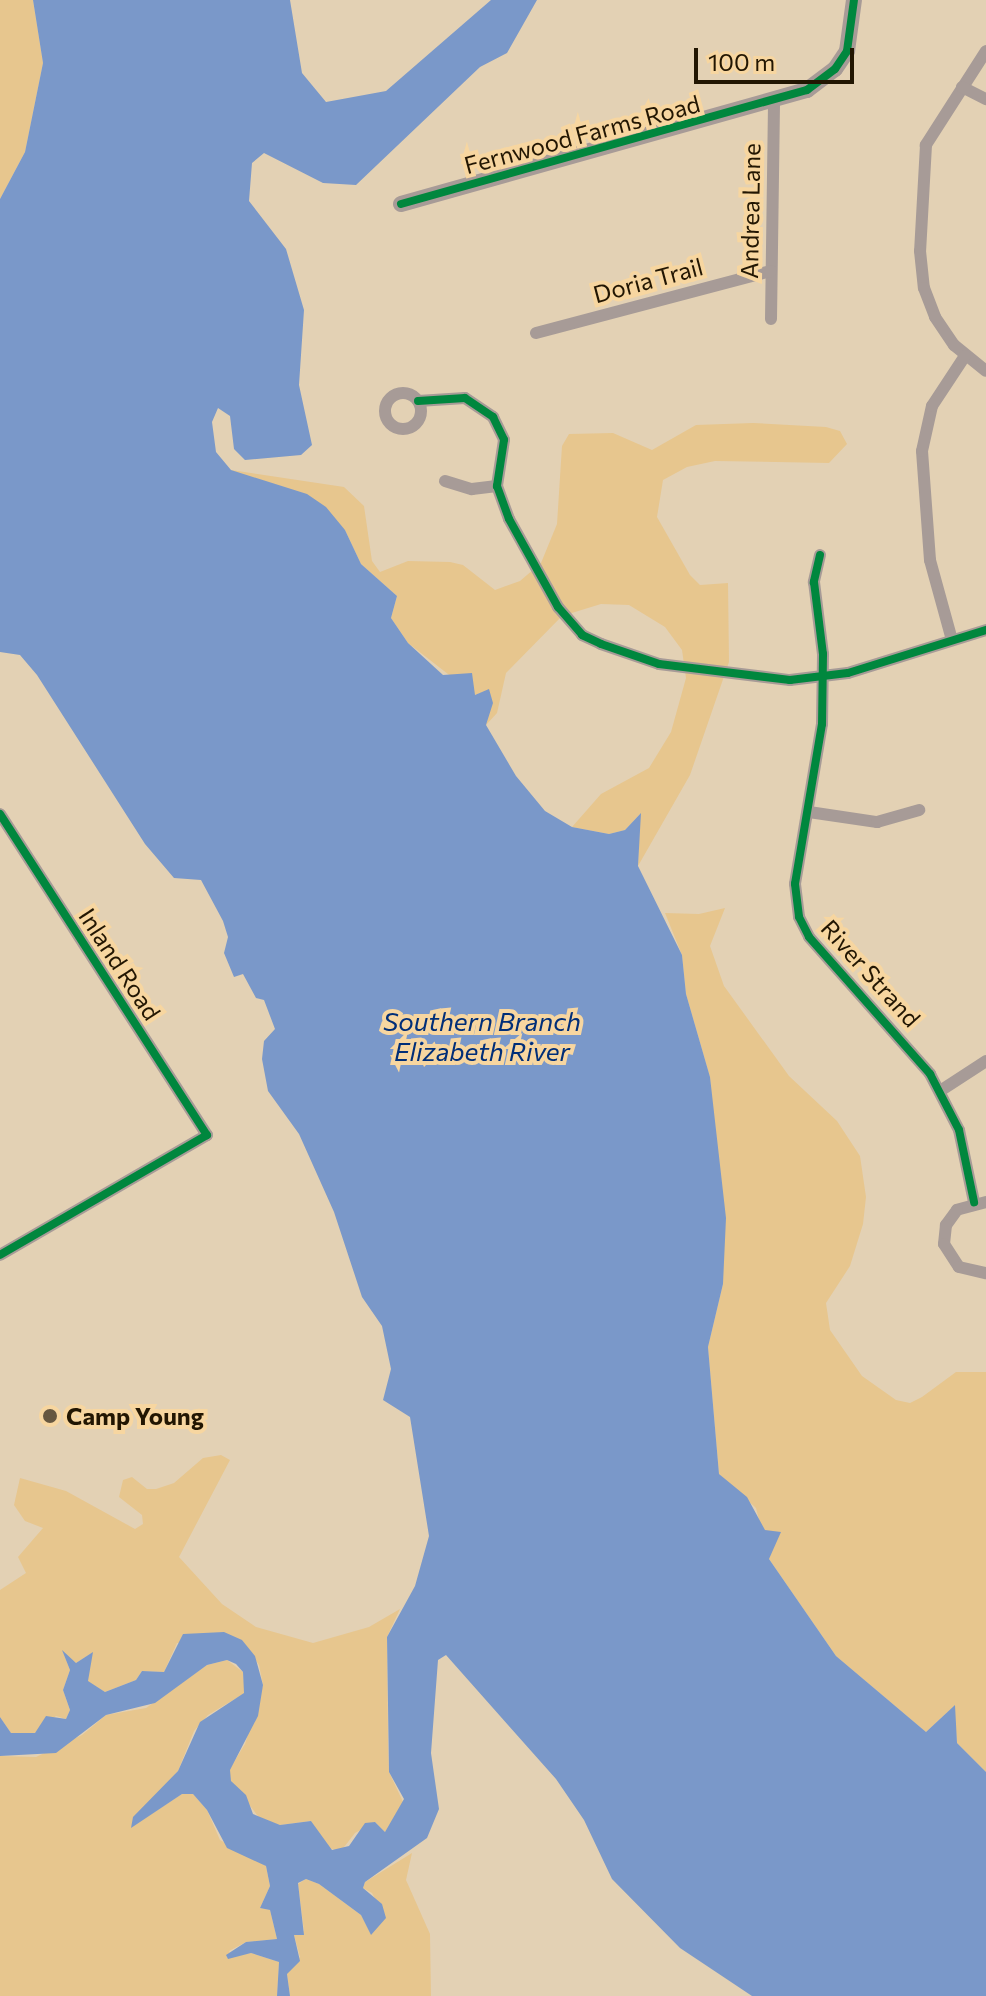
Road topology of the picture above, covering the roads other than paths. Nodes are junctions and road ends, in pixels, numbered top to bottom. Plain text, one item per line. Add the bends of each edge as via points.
1 (854, 0) edge
2 (986, 51) edge
3 (962, 87) junction
4 (986, 99) edge
5 (774, 103) junction
6 (401, 204) dead end
7 (771, 271) junction
8 (771, 319) dead end
9 (536, 333) dead end
10 (965, 356) junction
11 (986, 371) edge
12 (418, 401) dead end
13 (445, 481) dead end
14 (497, 486) junction
15 (820, 555) dead end
16 (986, 630) edge
17 (952, 640) junction
18 (824, 676) junction
19 (919, 810) dead end
20 (809, 812) junction
21 (0, 814) edge
22 (986, 1061) edge
23 (940, 1091) junction
24 (980, 1202) edge
25 (0, 1255) edge
26 (986, 1273) edge

1 - 5 street, Fernwood Farms Road via 851,38 835,69 807,90
2 - 3 street
3 - 4 street
3 - 10 street via 926,145 920,251 929,303
5 - 6 street, Fernwood Farms Road
5 - 7 street, Andrea Lane
7 - 8 street, Andrea Lane
7 - 9 street, Doria Trail
10 - 11 street
10 - 17 street via 935,399 922,451 928,548
12 - 14 street via 465,398 493,417 504,440
13 - 14 street via 472,489
14 - 18 street via 532,565 582,635 659,664 756,678
15 - 18 street, River Strand via 814,582
16 - 17 street
17 - 18 street
18 - 20 street, River Strand
19 - 20 street via 877,822
20 - 23 street, River Strand via 795,884 801,924 922,1061
21 - 25 street, Inland Road via 207,1135
22 - 23 street
23 - 24 street, River Strand via 959,1130
24 - 26 street, River Strand via 951,1217 944,1244 959,1267

